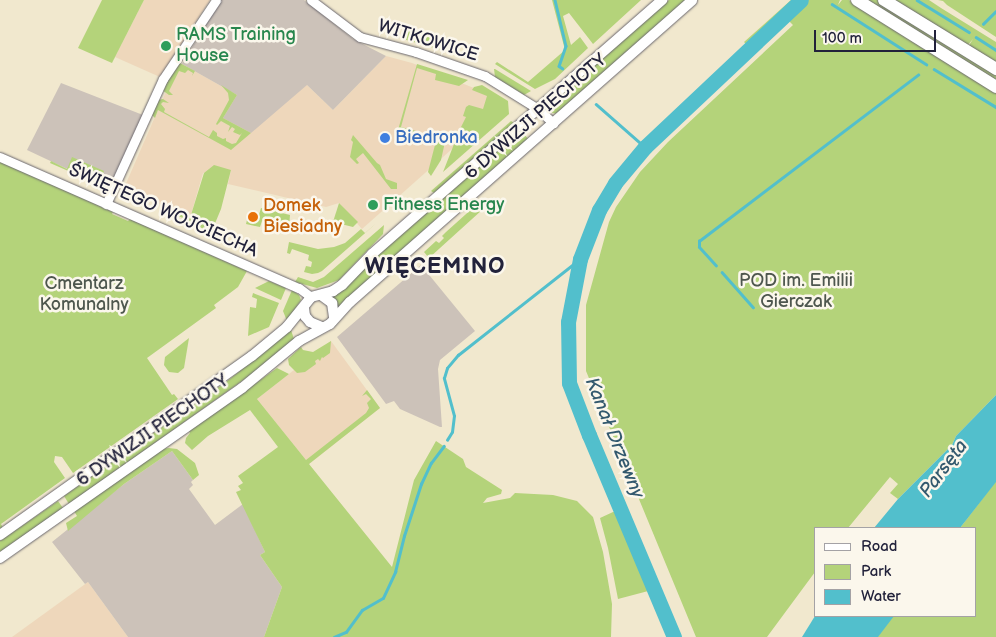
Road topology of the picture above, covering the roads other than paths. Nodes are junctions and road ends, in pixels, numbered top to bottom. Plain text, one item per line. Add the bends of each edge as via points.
1 (216, 0) edge
2 (311, 0) edge
3 (662, 0) edge
4 (692, 0) edge
5 (857, 0) edge
6 (884, 0) edge
7 (996, 69) edge
8 (996, 87) edge
9 (538, 109) junction
10 (553, 123) junction
11 (0, 157) edge
12 (106, 204) junction
13 (316, 296) junction
14 (304, 308) junction
15 (334, 318) junction
16 (322, 327) junction
17 (0, 535) edge
18 (0, 558) edge

1 - 12 street via 163,79
2 - 9 street, WITKOWICE via 360,37 478,73
3 - 9 street, 6 DYWIZJI PIECHOTY
4 - 10 street, 6 DYWIZJI PIECHOTY
5 - 8 main road
6 - 7 main road
9 - 10 street, WITKOWICE
9 - 13 street, 6 DYWIZJI PIECHOTY via 372,254 346,282 333,291
10 - 15 street, 6 DYWIZJI PIECHOTY
11 - 12 street, ŚWIĘTEGO WOJCIECHA
12 - 13 street, ŚWIĘTEGO WOJCIECHA
13 - 14 street, 6 DYWIZJI PIECHOTY
13 - 15 street via 332,303
14 - 16 street via 307,320
14 - 17 street, 6 DYWIZJI PIECHOTY via 270,342 202,394
15 - 16 street, 6 DYWIZJI PIECHOTY
16 - 18 street, 6 DYWIZJI PIECHOTY via 242,388

